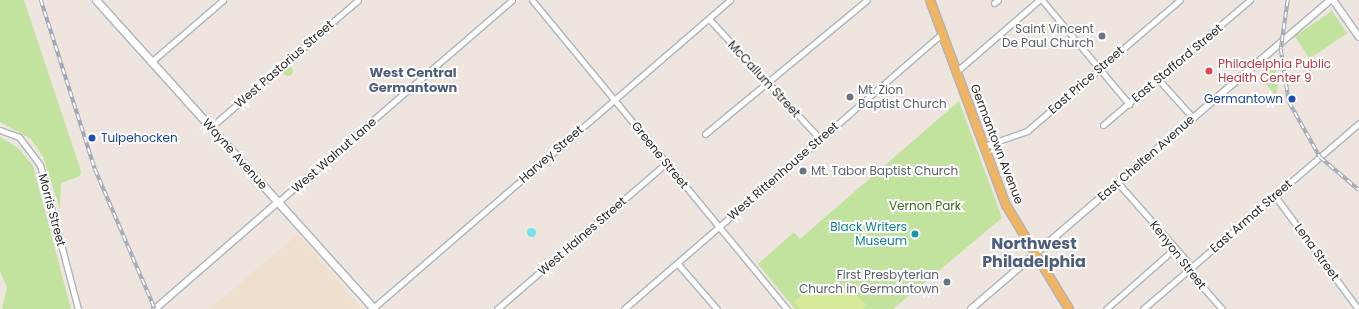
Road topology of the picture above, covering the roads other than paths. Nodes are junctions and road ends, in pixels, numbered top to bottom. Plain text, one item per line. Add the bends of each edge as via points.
1 (96, 0) edge
2 (223, 0) edge
3 (358, 0) edge
4 (512, 0) edge
5 (532, 0) edge
6 (730, 0) edge
7 (867, 0) edge
8 (930, 0) edge
9 (1041, 0) edge
10 (1180, 0) edge
11 (1250, 0) edge
12 (1332, 0) edge
13 (709, 19) junction
14 (943, 33) junction
15 (1359, 37) edge
16 (152, 62) junction
17 (1099, 69) junction
18 (957, 71) junction
19 (1158, 78) junction
20 (768, 83) junction
21 (614, 99) junction
22 (1129, 104) junction
23 (1193, 118) junction
24 (1359, 123) edge
25 (1103, 125) dead end
26 (211, 127) junction
27 (0, 130) edge
28 (705, 134) dead end
29 (820, 139) junction
30 (984, 146) junction
31 (666, 163) junction
32 (1118, 183) junction
33 (1275, 196) junction
34 (278, 202) junction
35 (719, 227) junction
36 (1175, 248) junction
37 (1035, 254) junction
38 (677, 263) junction
39 (1190, 269) junction
40 (78, 309) edge
41 (155, 309) edge
42 (373, 309) edge
43 (497, 309) edge
44 (624, 309) edge
45 (717, 309) edge
46 (787, 309) edge
47 (971, 309) edge
48 (1069, 309) edge
49 (1106, 309) edge
50 (1143, 309) edge
51 (1222, 309) edge
52 (1358, 309) edge

1 - 16 main road, Wayne Avenue
2 - 16 street
3 - 26 street, West Pastorius Street
4 - 34 street, West Walnut Lane
5 - 21 street, Greene Street
6 - 13 street, Harvey Street
7 - 20 street
8 - 14 main road, Germantown Avenue
9 - 17 street
9 - 18 street
10 - 17 street, East Price Street
11 - 19 street, East Stafford Street
12 - 15 street
12 - 23 street, East Chelten Avenue
13 - 20 street, McCallum Street
13 - 21 street, Harvey Street
14 - 18 main road, Germantown Avenue
14 - 29 street, West Rittenhouse Street
16 - 26 main road, Wayne Avenue
17 - 22 street
17 - 30 street, East Price Street via 1027,131
18 - 30 main road, Germantown Avenue
19 - 22 street, East Stafford Street
19 - 23 street
20 - 28 street
20 - 29 street, McCallum Street
21 - 31 street, Greene Street
21 - 42 street, Harvey Street
22 - 25 street, East Stafford Street
23 - 32 street, East Chelten Avenue
24 - 33 street, East Armat Street
26 - 34 main road, Wayne Avenue
27 - 40 street, Morris Street via 19,137 40,165
29 - 35 street, West Rittenhouse Street
30 - 37 main road, Germantown Avenue via 1006,205
31 - 35 street, Greene Street
31 - 43 street, West Haines Street
32 - 36 street, Kenyon Street
32 - 37 street, East Chelten Avenue
33 - 39 street, East Armat Street
33 - 52 street, Lena Street
34 - 41 street, West Walnut Lane
34 - 42 main road, Wayne Avenue
35 - 38 street, West Rittenhouse Street
35 - 46 street, Greene Street
36 - 39 street, Kenyon Street
36 - 49 street
37 - 47 street, East Chelten Avenue
37 - 48 main road, Germantown Avenue
38 - 44 street, West Rittenhouse Street
38 - 45 street
39 - 50 street, East Armat Street
39 - 51 street, Kenyon Street

